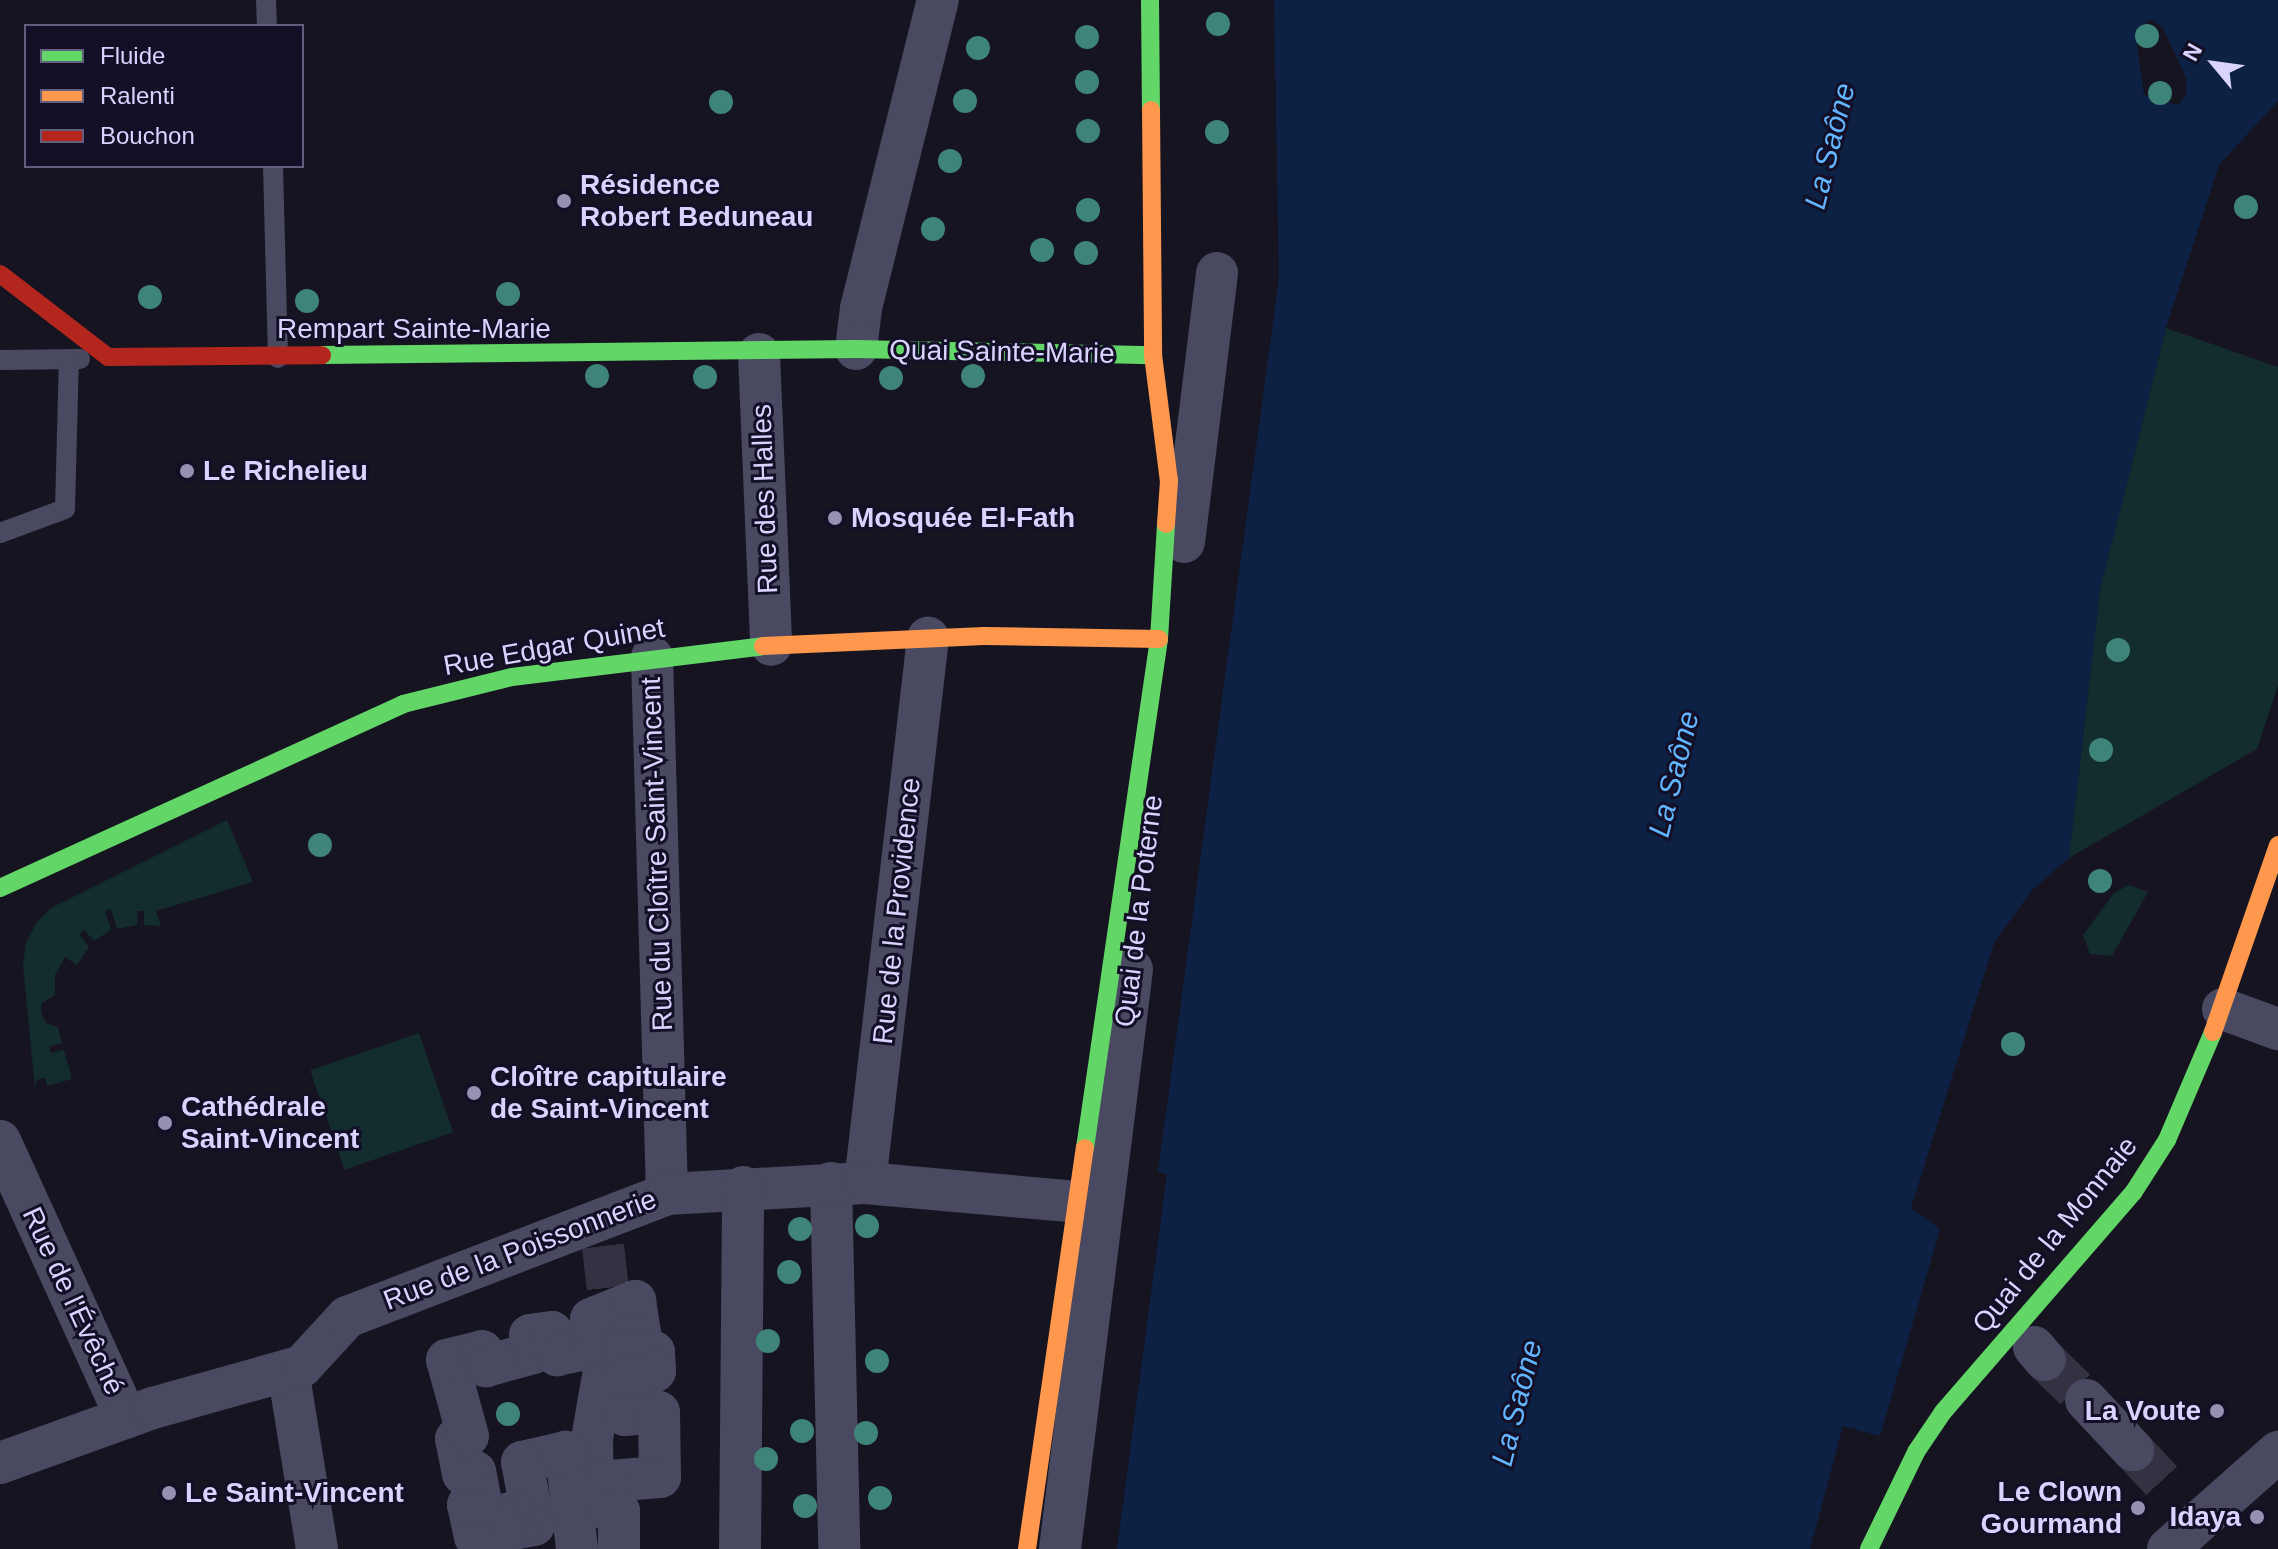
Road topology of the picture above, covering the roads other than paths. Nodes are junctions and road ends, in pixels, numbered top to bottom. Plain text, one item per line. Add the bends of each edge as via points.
1 (266, 0) edge
2 (938, 0) edge
3 (1150, 0) edge
4 (267, 24) edge
5 (273, 168) edge
6 (1217, 273) dead end
7 (2, 279) edge
8 (856, 349) junction
9 (759, 354) junction
10 (1153, 355) junction
11 (108, 357) junction
12 (278, 358) junction
13 (69, 359) junction
14 (0, 360) edge
15 (0, 533) edge
16 (928, 638) junction
17 (1159, 639) junction
18 (771, 645) junction
19 (652, 657) junction
20 (2278, 845) edge
21 (0, 888) edge
22 (2223, 1009) junction
23 (2278, 1029) edge
24 (1, 1143) edge
25 (848, 1183) junction
26 (743, 1187) junction
27 (667, 1194) junction
28 (1077, 1202) junction
29 (610, 1307) junction
30 (288, 1370) junction
31 (2086, 1400) tunnel mouth
32 (140, 1413) junction
33 (2133, 1450) tunnel mouth
34 (2278, 1452) edge
35 (0, 1463) edge
36 (317, 1549) edge
37 (577, 1549) edge
38 (596, 1549) edge
39 (619, 1549) edge
40 (740, 1549) edge
41 (839, 1549) edge
42 (1027, 1549) edge
43 (1060, 1549) edge
44 (1869, 1549) edge
45 (2168, 1549) edge

1 - 4 lane
2 - 8 street, Quai Sainte-Marie via 861,308
3 - 10 main road, Quai Sainte-Marie
5 - 12 lane
6 - 43 street, Quai de la Poterne
7 - 11 main road
8 - 9 main road, Rempart Sainte-Marie
8 - 10 main road, Quai Sainte-Marie
9 - 12 main road, Rempart Sainte-Marie
9 - 18 street, Rue des Halles
10 - 17 main road, Quai de la Poterne via 1169,481
11 - 12 main road, Rempart Sainte-Marie
11 - 13 lane
13 - 14 lane
13 - 15 lane via 65,509
16 - 17 main road, Rue Edgar Quinet
16 - 18 main road, Rue Edgar Quinet
16 - 25 street, Rue de la Providence
17 - 28 main road, Quai de la Poterne
18 - 19 main road, Rue Edgar Quinet
19 - 21 main road, Rue Edgar Quinet via 512,677 403,704
19 - 27 street, Rue du Cloître Saint-Vincent
20 - 22 main road, Quai de la Monnaie
22 - 23 street
22 - 44 main road, Quai de la Monnaie via 2167,1140 2133,1193 1943,1412 1916,1452
24 - 32 street, Rue de l'Évêché
25 - 26 street, Rue de la Poissonnerie
25 - 28 street, Rue de la Poissonnerie
25 - 41 street, Rue de la Providence
26 - 27 street, Rue de la Poissonnerie
26 - 40 street
27 - 30 street, Rue de la Poissonnerie via 608,1224 347,1317 302,1366
28 - 42 main road, Quai de la Poterne
29 - 37 street via 599,1319 591,1319 596,1347 557,1355 552,1332 530,1335 533,1353 498,1363 486,1366 482,1351 447,1360 468,1436 456,1439 463,1474 475,1472 481,1502 468,1505 475,1537 502,1532 499,1516 514,1512 517,1528 534,1525 522,1462 566,1452
29 - 38 street via 592,1439
29 - 39 street via 635,1301 641,1337 626,1338 621,1353 654,1352 655,1371 625,1379 625,1415 659,1412 661,1447 660,1477 609,1481 609,1511 619,1511
30 - 32 street
30 - 36 street
31 - 33 street
32 - 35 street
34 - 45 street via 2187,1508

